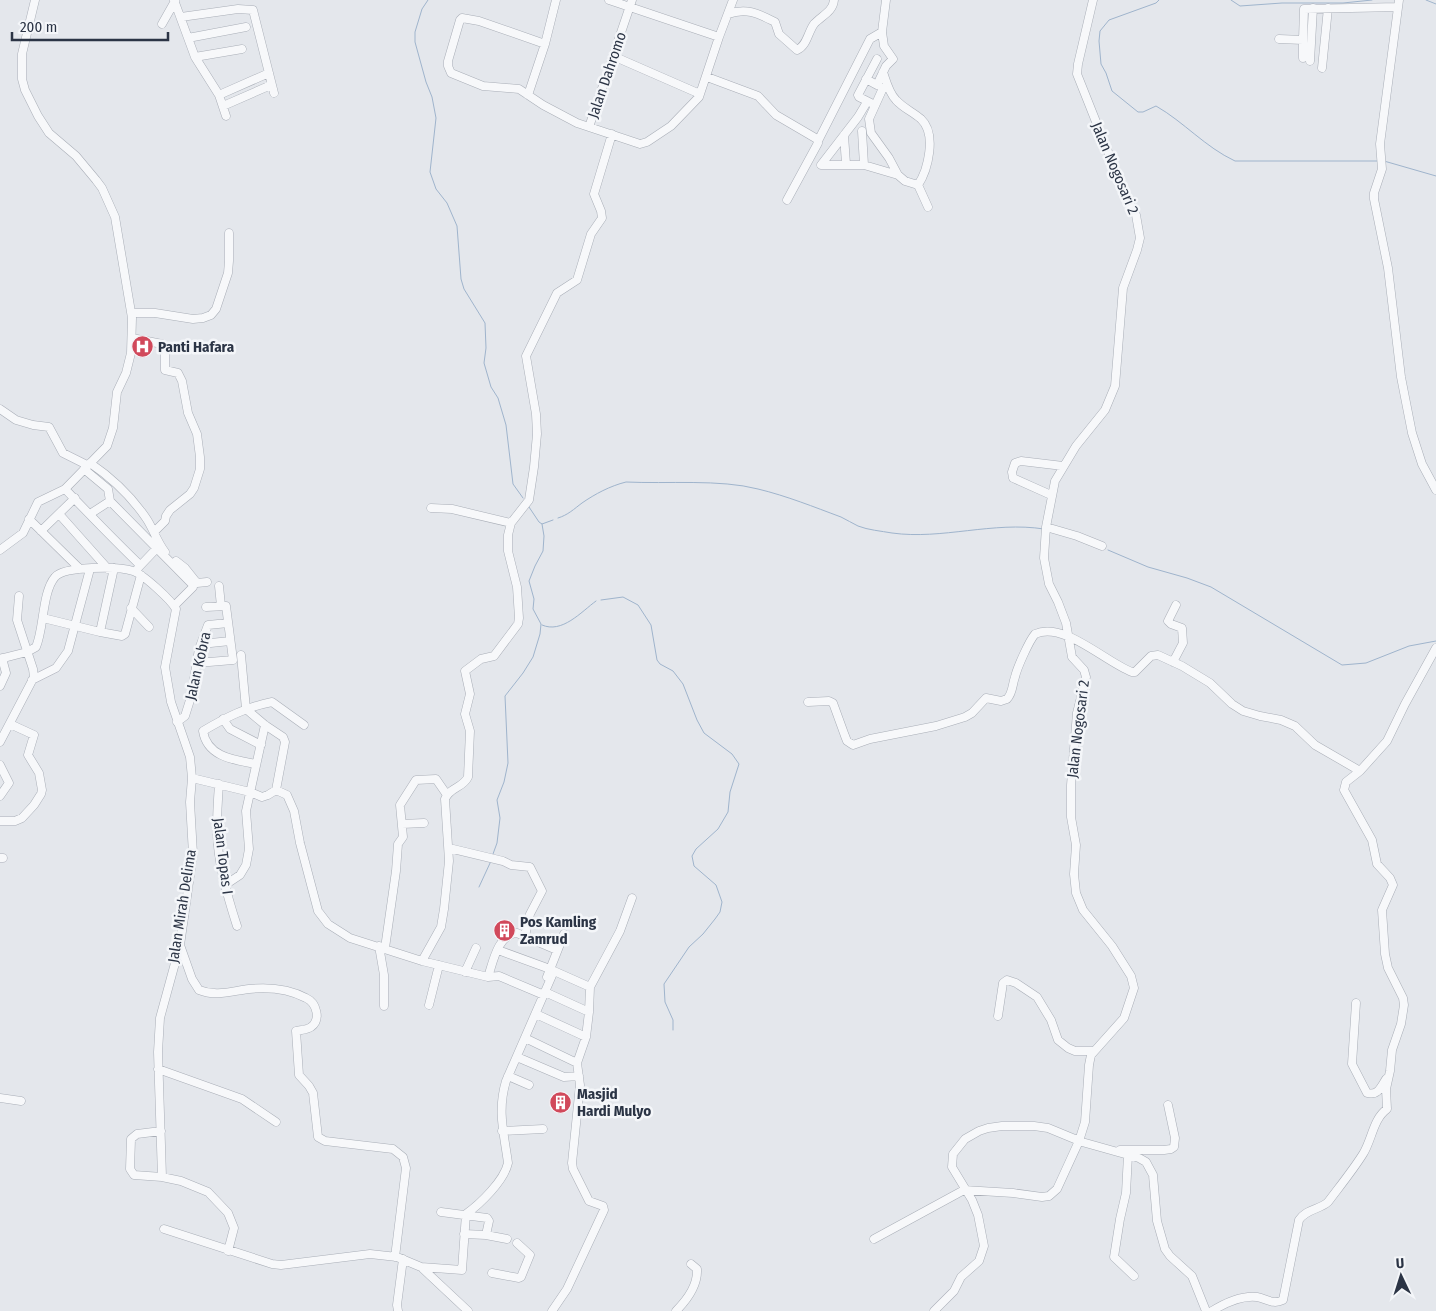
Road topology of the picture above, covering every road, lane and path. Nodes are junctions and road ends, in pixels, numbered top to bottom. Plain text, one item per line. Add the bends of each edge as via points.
1 (35, 0) edge
2 (174, 0) edge
3 (556, 0) edge
4 (609, 0) edge
5 (733, 0) edge
6 (834, 0) edge
7 (886, 0) edge
8 (1093, 0) edge
9 (631, 3) edge
10 (1398, 4) edge
11 (1312, 8) junction
12 (1328, 8) junction
13 (728, 14) junction
14 (181, 17) junction
15 (162, 24) dead end
16 (246, 27) dead end
17 (882, 32) junction
18 (719, 37) junction
19 (188, 38) junction
20 (1279, 39) dead end
21 (1303, 40) junction
22 (545, 44) junction
23 (884, 46) junction
24 (242, 49) dead end
25 (613, 56) junction
26 (195, 57) junction
27 (877, 59) junction
28 (1322, 68) dead end
29 (885, 69) junction
30 (268, 72) junction
31 (707, 77) junction
32 (866, 79) junction
33 (271, 84) junction
34 (884, 88) junction
35 (274, 93) dead end
36 (700, 94) junction
37 (219, 95) junction
38 (528, 95) junction
39 (871, 103) junction
40 (223, 106) junction
41 (226, 116) dead end
42 (589, 127) junction
43 (862, 132) junction
44 (871, 133) junction
45 (612, 134) junction
46 (844, 137) junction
47 (818, 140) junction
48 (846, 164) junction
49 (864, 165) junction
50 (898, 175) junction
51 (918, 186) junction
52 (787, 200) dead end
53 (928, 207) dead end
54 (228, 233) dead end
55 (132, 313) junction
56 (132, 338) junction
57 (0, 409) edge
58 (87, 466) junction
59 (1063, 466) junction
60 (65, 489) junction
61 (1436, 490) edge
62 (1051, 496) junction
63 (74, 498) junction
64 (110, 501) junction
65 (431, 508) dead end
66 (58, 514) junction
67 (90, 514) junction
68 (29, 519) junction
69 (510, 523) junction
70 (1046, 527) junction
71 (41, 531) junction
72 (155, 531) junction
73 (1102, 546) dead end
74 (158, 548) junction
75 (0, 550) edge
76 (111, 568) junction
77 (80, 569) junction
78 (90, 569) junction
79 (138, 570) junction
80 (206, 582) dead end
81 (219, 586) dead end
82 (19, 596) dead end
83 (1176, 605) dead end
84 (221, 606) junction
85 (175, 607) junction
86 (206, 607) dead end
87 (131, 608) junction
88 (42, 618) junction
89 (228, 623) junction
90 (75, 626) junction
91 (149, 627) dead end
92 (100, 632) junction
93 (1070, 637) junction
94 (230, 641) junction
95 (201, 644) junction
96 (1436, 648) edge
97 (27, 652) junction
98 (241, 655) dead end
99 (1, 659) edge
100 (1173, 662) junction
101 (197, 663) junction
102 (32, 680) junction
103 (0, 686) edge
104 (808, 702) dead end
105 (246, 708) junction
106 (224, 719) junction
107 (177, 722) junction
108 (10, 724) junction
109 (265, 725) junction
110 (304, 725) dead end
111 (3, 731) edge
112 (0, 742) edge
113 (260, 745) junction
114 (256, 764) junction
115 (0, 765) edge
116 (1360, 771) junction
117 (192, 778) junction
118 (219, 784) junction
119 (277, 788) junction
120 (250, 792) junction
121 (446, 795) junction
122 (0, 796) edge
123 (0, 821) edge
124 (424, 823) dead end
125 (402, 824) junction
126 (448, 848) junction
127 (224, 886) junction
128 (632, 898) dead end
129 (237, 926) dead end
130 (564, 934) dead end
131 (524, 936) junction
132 (180, 944) junction
133 (382, 947) junction
134 (476, 948) dead end
135 (498, 950) junction
136 (558, 950) junction
137 (422, 960) junction
138 (439, 965) junction
139 (552, 970) junction
140 (465, 972) junction
141 (488, 978) junction
142 (590, 987) junction
143 (543, 995) junction
144 (1356, 1003) dead end
145 (430, 1005) dead end
146 (384, 1006) dead end
147 (589, 1012) junction
148 (536, 1014) junction
149 (998, 1016) dead end
150 (586, 1037) junction
151 (525, 1038) junction
152 (1094, 1050) junction
153 (518, 1057) junction
154 (577, 1063) junction
155 (158, 1069) junction
156 (1390, 1071) junction
157 (508, 1076) junction
158 (579, 1076) junction
159 (529, 1085) dead end
160 (0, 1098) edge
161 (21, 1101) dead end
162 (1168, 1105) dead end
163 (276, 1122) dead end
164 (543, 1129) dead end
165 (161, 1131) junction
166 (502, 1131) junction
167 (1079, 1141) junction
168 (1110, 1150) junction
169 (1128, 1155) junction
170 (162, 1177) junction
171 (964, 1190) junction
172 (441, 1212) dead end
173 (469, 1212) junction
174 (164, 1230) dead end
175 (487, 1231) junction
176 (464, 1234) junction
177 (506, 1238) dead end
178 (874, 1239) dead end
179 (517, 1243) dead end
180 (228, 1251) junction
181 (399, 1258) junction
182 (691, 1264) dead end
183 (421, 1268) junction
184 (492, 1274) dead end
185 (1134, 1276) dead end
186 (398, 1311) edge
187 (468, 1311) edge
188 (552, 1311) edge
189 (676, 1311) edge
190 (934, 1311) edge
191 (1206, 1311) edge
192 (1212, 1311) edge

1 - 55 street via 22,54 25,90 49,133 76,156 102,188 114,216
2 - 14 street
2 - 15 street
3 - 22 street
4 - 9 street
5 - 13 street, Jalan Dahromo
6 - 13 street via 831,9 815,23 797,50 779,34 774,22 762,15 750,11
7 - 17 street
8 - 59 street, Jalan Nogosari 2 via 1077,74 1136,215 1140,238 1123,288 1115,386 1104,410
9 - 18 street
9 - 25 street, Jalan Dahromo
10 - 12 street
10 - 61 street via 1380,144 1382,169 1374,199 1388,268 1401,377 1412,433 1422,464
11 - 12 street
11 - 21 street via 1303,10
11 - 21 street via 1307,60
12 - 28 street
13 - 18 street, Jalan Dahromo
14 - 19 street
14 - 30 street via 253,10
16 - 19 street
17 - 23 street
17 - 47 street via 870,39
18 - 31 street, Jalan Dahromo
19 - 26 street
20 - 21 street
22 - 38 street
22 - 38 street via 466,18 461,19 458,25 448,61 451,73 483,86 519,88
23 - 27 street
23 - 29 street via 893,59
24 - 26 street
25 - 36 street
25 - 42 street, Jalan Dahromo
26 - 37 street
27 - 29 street
27 - 32 street
29 - 34 street
29 - 34 street
30 - 33 street
30 - 37 street
31 - 36 street, Jalan Dahromo
31 - 47 street via 758,96 776,115
32 - 34 street
32 - 39 street via 858,95
33 - 35 street
33 - 40 street
34 - 39 street
34 - 51 street via 927,127 928,166
36 - 45 street, Jalan Dahromo via 671,126 647,142 640,144
37 - 40 street
38 - 42 street
39 - 44 street
39 - 46 street
40 - 41 street
42 - 45 street, Jalan Dahromo
43 - 44 street
43 - 46 street
43 - 49 street
44 - 50 street
45 - 69 street via 594,194 602,218 591,234 576,280 557,293 526,356 536,414 534,467 528,500
46 - 48 street
46 - 48 street via 821,165
47 - 52 street
48 - 49 street
49 - 50 street
50 - 51 street
51 - 53 street
54 - 55 street via 228,273 211,315 193,319
55 - 56 street
56 - 58 street via 130,360 115,400 111,437 107,446
56 - 72 street via 165,346 165,370 178,373 182,381 200,456 194,488 170,510
57 - 58 street via 16,420 49,427 63,453
58 - 60 street
58 - 64 street via 108,489
58 - 72 street via 118,485
59 - 62 street, Jalan Nogosari 2
59 - 62 street via 1015,463 1013,478
60 - 63 street
60 - 68 street via 38,502
62 - 70 street, Jalan Nogosari 2
63 - 66 street
63 - 67 street
64 - 67 street
64 - 74 street
65 - 69 street via 452,509
66 - 71 street
66 - 76 street
67 - 79 street
68 - 71 street
68 - 75 street via 23,533
69 - 121 street via 508,551 517,587 518,624 496,654 465,671 470,694 465,714 470,731 468,777 464,784
70 - 73 street
70 - 93 street, Jalan Nogosari 2 via 1044,558 1047,578
71 - 77 street
72 - 80 street via 164,549 197,583
74 - 79 street
74 - 85 street via 193,585
76 - 78 street
76 - 79 street
76 - 92 street
77 - 78 street
77 - 88 street via 61,572 54,578
78 - 90 street
79 - 85 street
79 - 87 street
81 - 84 street
82 - 97 street via 16,620
83 - 100 street via 1168,621 1182,628 1184,643
84 - 86 street
84 - 89 street via 226,606
85 - 107 street, Jalan Mirah Delima via 165,667
87 - 91 street
87 - 92 street via 124,635
88 - 90 street
88 - 97 street via 37,645
89 - 94 street
89 - 95 street, Jalan Kobra via 208,625
90 - 92 street
90 - 102 street via 68,652 59,665
93 - 100 street via 1132,672 1153,655
93 - 104 street via 1049,632 1035,634 1007,699 986,698 972,713 936,726 853,745 847,741 833,703
93 - 152 street, Jalan Nogosari 2 via 1072,657 1086,676 1077,713 1071,786 1076,893 1083,910 1112,946 1134,981 1133,996 1124,1018
94 - 95 street
94 - 101 street via 233,660
95 - 101 street, Jalan Kobra
96 - 116 street via 1387,741
97 - 99 street
97 - 102 street via 34,672
98 - 105 street
99 - 103 street via 6,673
100 - 116 street via 1210,683 1236,707 1251,714 1289,722 1315,745
101 - 107 street, Jalan Kobra via 192,697 185,716
102 - 108 street
105 - 106 street
105 - 109 street
105 - 110 street via 272,702
106 - 113 street via 230,730
106 - 114 street via 203,731 207,744 226,758
107 - 117 street, Jalan Mirah Delima via 190,757
108 - 111 street
108 - 123 street via 34,735 28,755 39,772 42,790 22,818 12,822
109 - 113 street
109 - 119 street via 286,742
111 - 112 street
113 - 114 street
114 - 120 street
115 - 122 street via 9,784
116 - 156 street via 1346,782 1344,790 1372,840 1377,864 1392,881 1392,890 1382,910 1385,954 1404,1002
117 - 118 street
117 - 132 street, Jalan Mirah Delima via 193,854
118 - 120 street
118 - 127 street, Jalan Topas I via 217,829
119 - 120 street via 262,797
119 - 133 street via 286,795 294,811 305,865 322,919 350,938
120 - 127 street via 246,817 246,865
121 - 125 street via 436,779 414,781 400,806
121 - 126 street
124 - 125 street
125 - 133 street via 403,837 398,844
126 - 131 street via 530,868 542,891 530,914
126 - 137 street via 443,918
127 - 129 street, Jalan Topas I
128 - 142 street via 620,931
130 - 136 street
131 - 135 street via 517,933 507,935
131 - 136 street
132 - 155 street, Jalan Mirah Delima via 160,1018
132 - 181 street via 199,990 214,994 276,989 314,1003 314,1024 296,1030 295,1037 300,1075 313,1093 318,1137 325,1141 393,1149 403,1157 406,1168
133 - 137 street
133 - 146 street
134 - 140 street
135 - 139 street
135 - 141 street
136 - 139 street
137 - 138 street
138 - 140 street
138 - 145 street
139 - 142 street
139 - 143 street
140 - 141 street
141 - 143 street via 499,976
142 - 147 street
143 - 147 street
143 - 148 street
144 - 156 street via 1352,1064 1367,1092 1379,1091
147 - 150 street
148 - 150 street
148 - 151 street
149 - 152 street via 1003,983 1014,981 1040,999 1061,1043 1071,1050
150 - 154 street
151 - 153 street
151 - 154 street
152 - 167 street via 1090,1059 1085,1122
153 - 157 street
153 - 158 street via 564,1078
154 - 158 street
155 - 163 street via 242,1099
155 - 165 street, Jalan Mirah Delima
156 - 192 street via 1386,1089 1387,1109 1380,1116 1363,1154 1328,1202 1307,1212 1299,1220 1283,1300 1273,1303 1256,1297 1240,1299
157 - 159 street
157 - 166 street via 501,1097
158 - 188 street via 573,1169 589,1201 603,1206 604,1210 567,1289
160 - 161 street
162 - 168 street via 1174,1147
164 - 166 street
165 - 170 street, Jalan Mirah Delima
165 - 170 street via 137,1134 131,1139 130,1169 137,1176
166 - 173 street via 508,1163 505,1172
167 - 168 street
167 - 171 street via 1057,1189 1049,1196
167 - 171 street via 1048,1128 1034,1126 1002,1126 979,1131 963,1141 953,1154 952,1167
168 - 169 street
169 - 185 street via 1125,1201 1114,1257
169 - 191 street via 1143,1160 1151,1169 1157,1221 1165,1248 1192,1276
170 - 180 street via 181,1180 208,1192 228,1213 234,1228
171 - 178 street
171 - 190 street via 978,1215 984,1246 979,1261 960,1277 954,1291
172 - 173 street
173 - 175 street via 488,1218
173 - 176 street
174 - 180 street
175 - 176 street
175 - 177 street
176 - 183 street via 462,1270
179 - 184 street via 530,1253 521,1277
180 - 181 street via 281,1265 370,1254
181 - 183 street
181 - 186 street
182 - 189 street via 697,1268 697,1277
183 - 187 street

